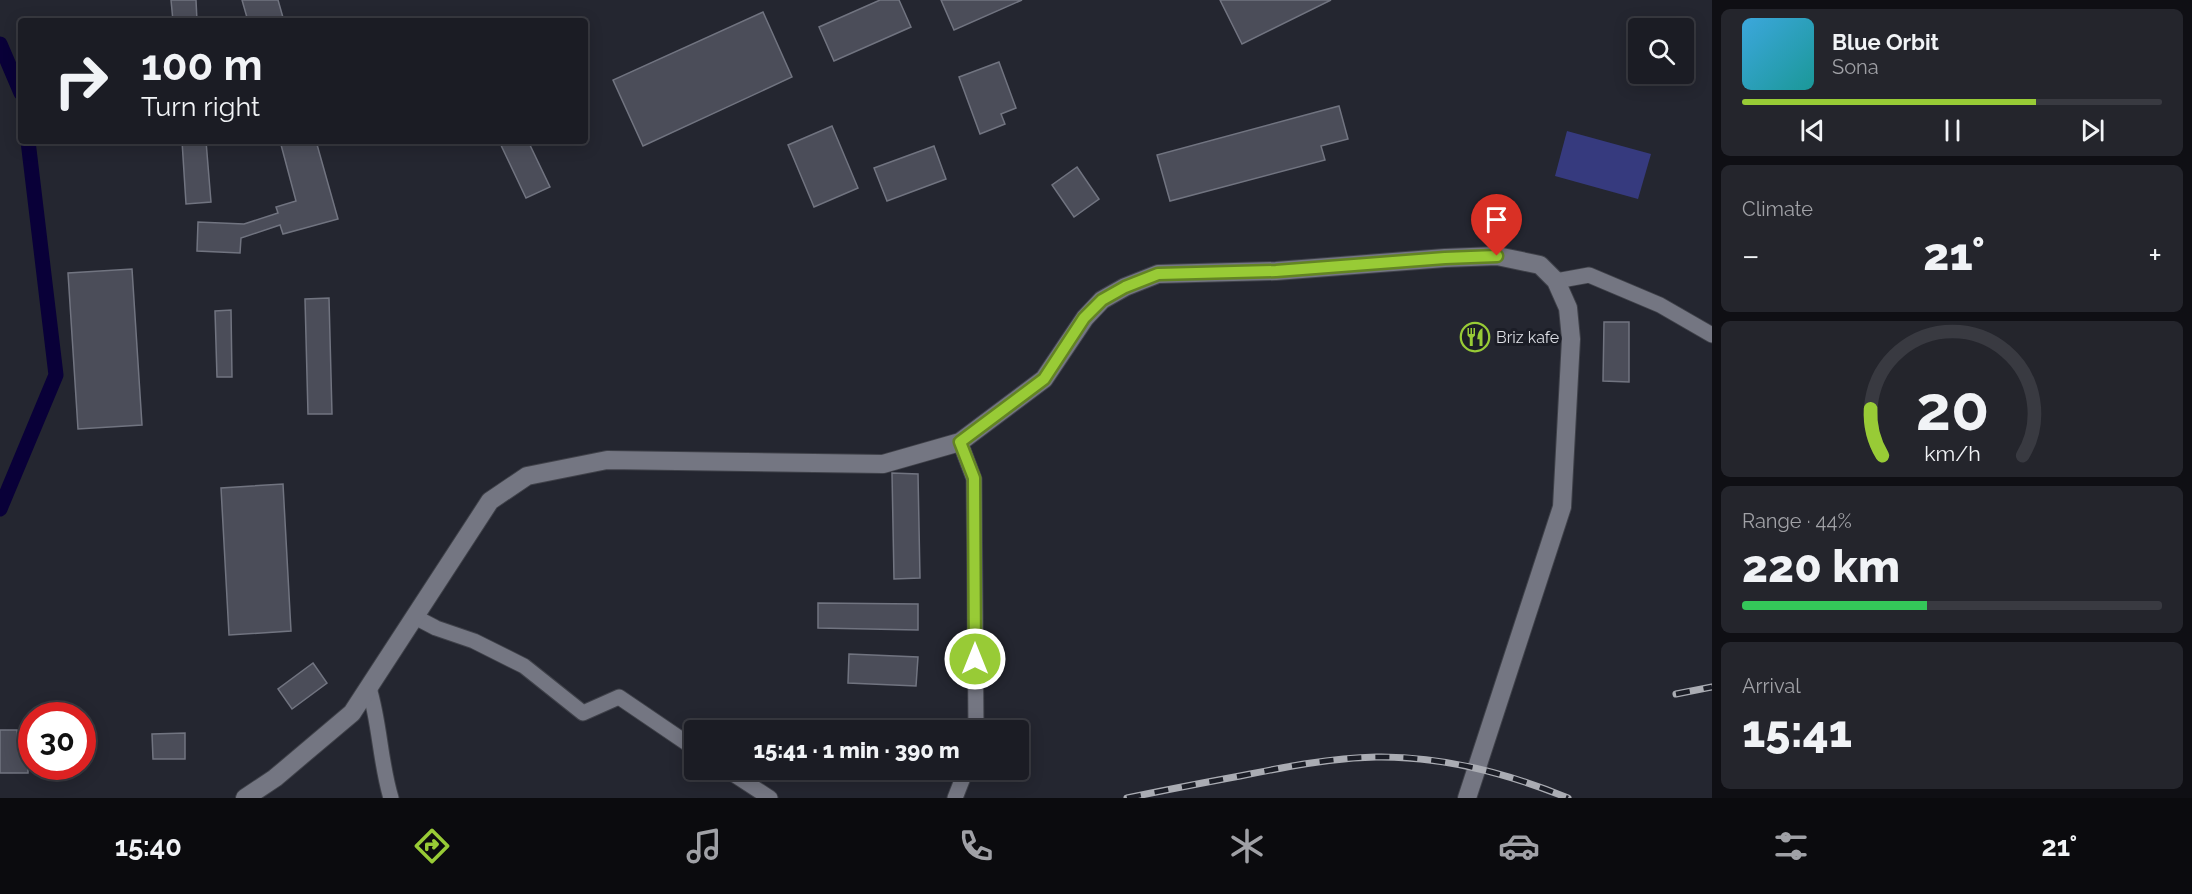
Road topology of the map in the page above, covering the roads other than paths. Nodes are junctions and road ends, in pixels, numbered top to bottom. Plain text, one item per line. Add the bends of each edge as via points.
1 (1556, 281) junction
2 (1712, 335) edge
3 (960, 442) junction
4 (415, 617) junction
5 (369, 688) junction
6 (976, 720) edge
7 (684, 741) edge
8 (742, 780) edge
9 (962, 780) edge
10 (245, 798) edge
11 (391, 798) edge
12 (770, 798) edge
13 (955, 798) edge
14 (1467, 798) edge

1 - 2 street via 1589,275 1659,305
1 - 3 street via 1540,265 1497,256 1276,271 1158,274 1102,300 1084,318 1044,379
1 - 14 street via 1568,308 1571,339 1562,507
3 - 4 street via 883,464 607,459 527,476 490,501
3 - 6 street via 974,478
4 - 5 street
4 - 7 street via 524,666 583,713 619,697
5 - 10 street via 352,713 275,778
5 - 11 street
8 - 12 street
9 - 13 street

